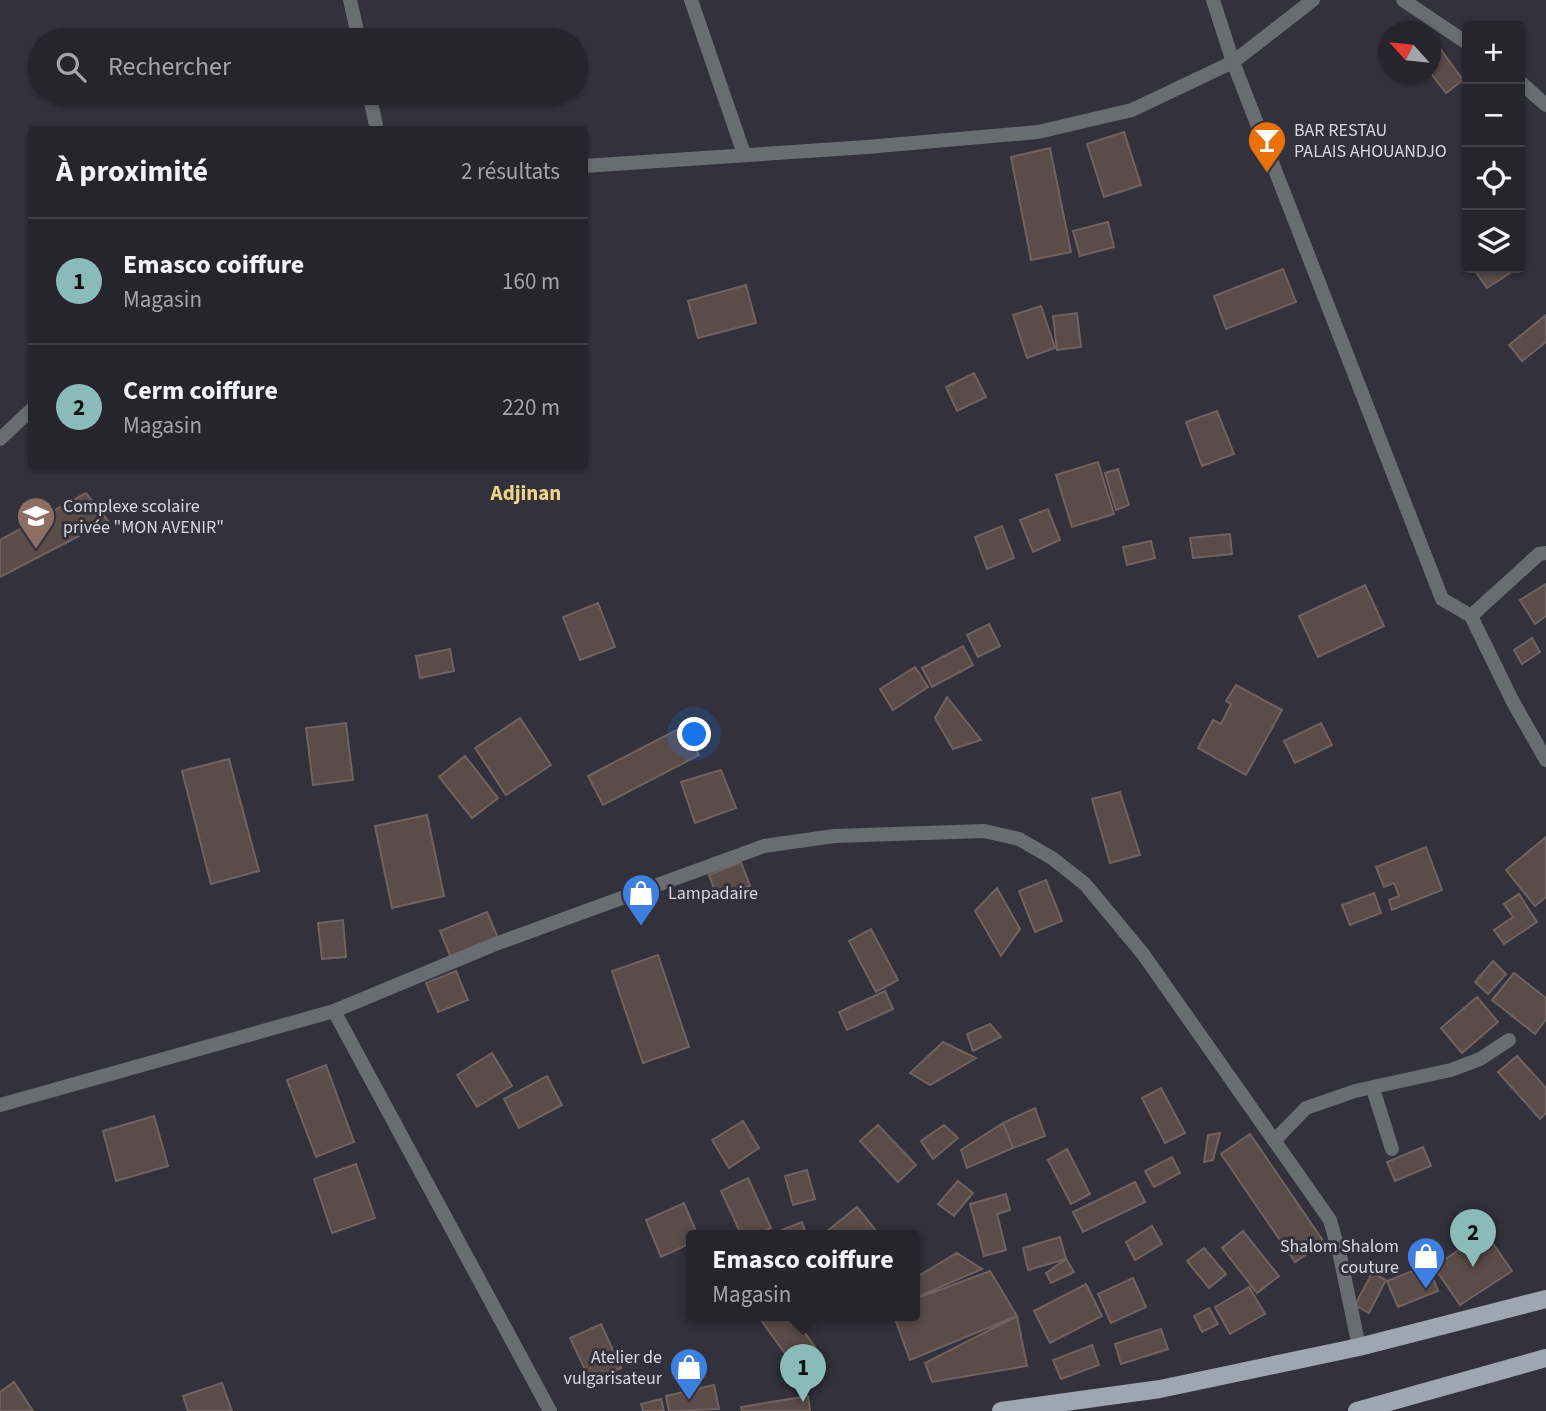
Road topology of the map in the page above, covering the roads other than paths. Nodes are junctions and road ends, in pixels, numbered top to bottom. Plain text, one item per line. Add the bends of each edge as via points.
1 (351, 0) edge
2 (691, 0) edge
3 (1213, 0) edge
4 (1312, 0) edge
5 (1403, 0) edge
6 (357, 28) edge
7 (1462, 40) edge
8 (1233, 62) junction
9 (1522, 84) edge
10 (372, 105) edge
11 (1546, 105) edge
12 (376, 126) edge
13 (744, 154) junction
14 (588, 166) edge
15 (28, 413) edge
16 (0, 439) edge
17 (1546, 553) edge
18 (1471, 616) junction
19 (1546, 760) edge
20 (334, 1011) junction
21 (1509, 1040) dead end
22 (1373, 1088) junction
23 (0, 1105) edge
24 (1275, 1140) junction
25 (1392, 1149) dead end
26 (1546, 1299) edge
27 (1359, 1347) junction
28 (1546, 1358) edge
29 (550, 1411) edge
30 (1001, 1411) edge
31 (1357, 1411) edge

1 - 6 street
2 - 13 street
3 - 8 street
4 - 8 street
5 - 7 street
8 - 13 street via 1132,110 1038,132
8 - 18 street via 1442,600
9 - 11 street
10 - 12 street
13 - 14 street
15 - 16 street
17 - 18 street via 1539,554
18 - 19 street
20 - 23 street
20 - 24 street via 493,945 765,846 834,835 985,831 1019,839 1085,884 1143,954
20 - 29 street
21 - 22 street via 1480,1059 1451,1070
22 - 24 street via 1306,1108
22 - 25 street
24 - 27 street via 1330,1220
26 - 27 main road
27 - 30 main road via 1160,1389
28 - 31 main road

